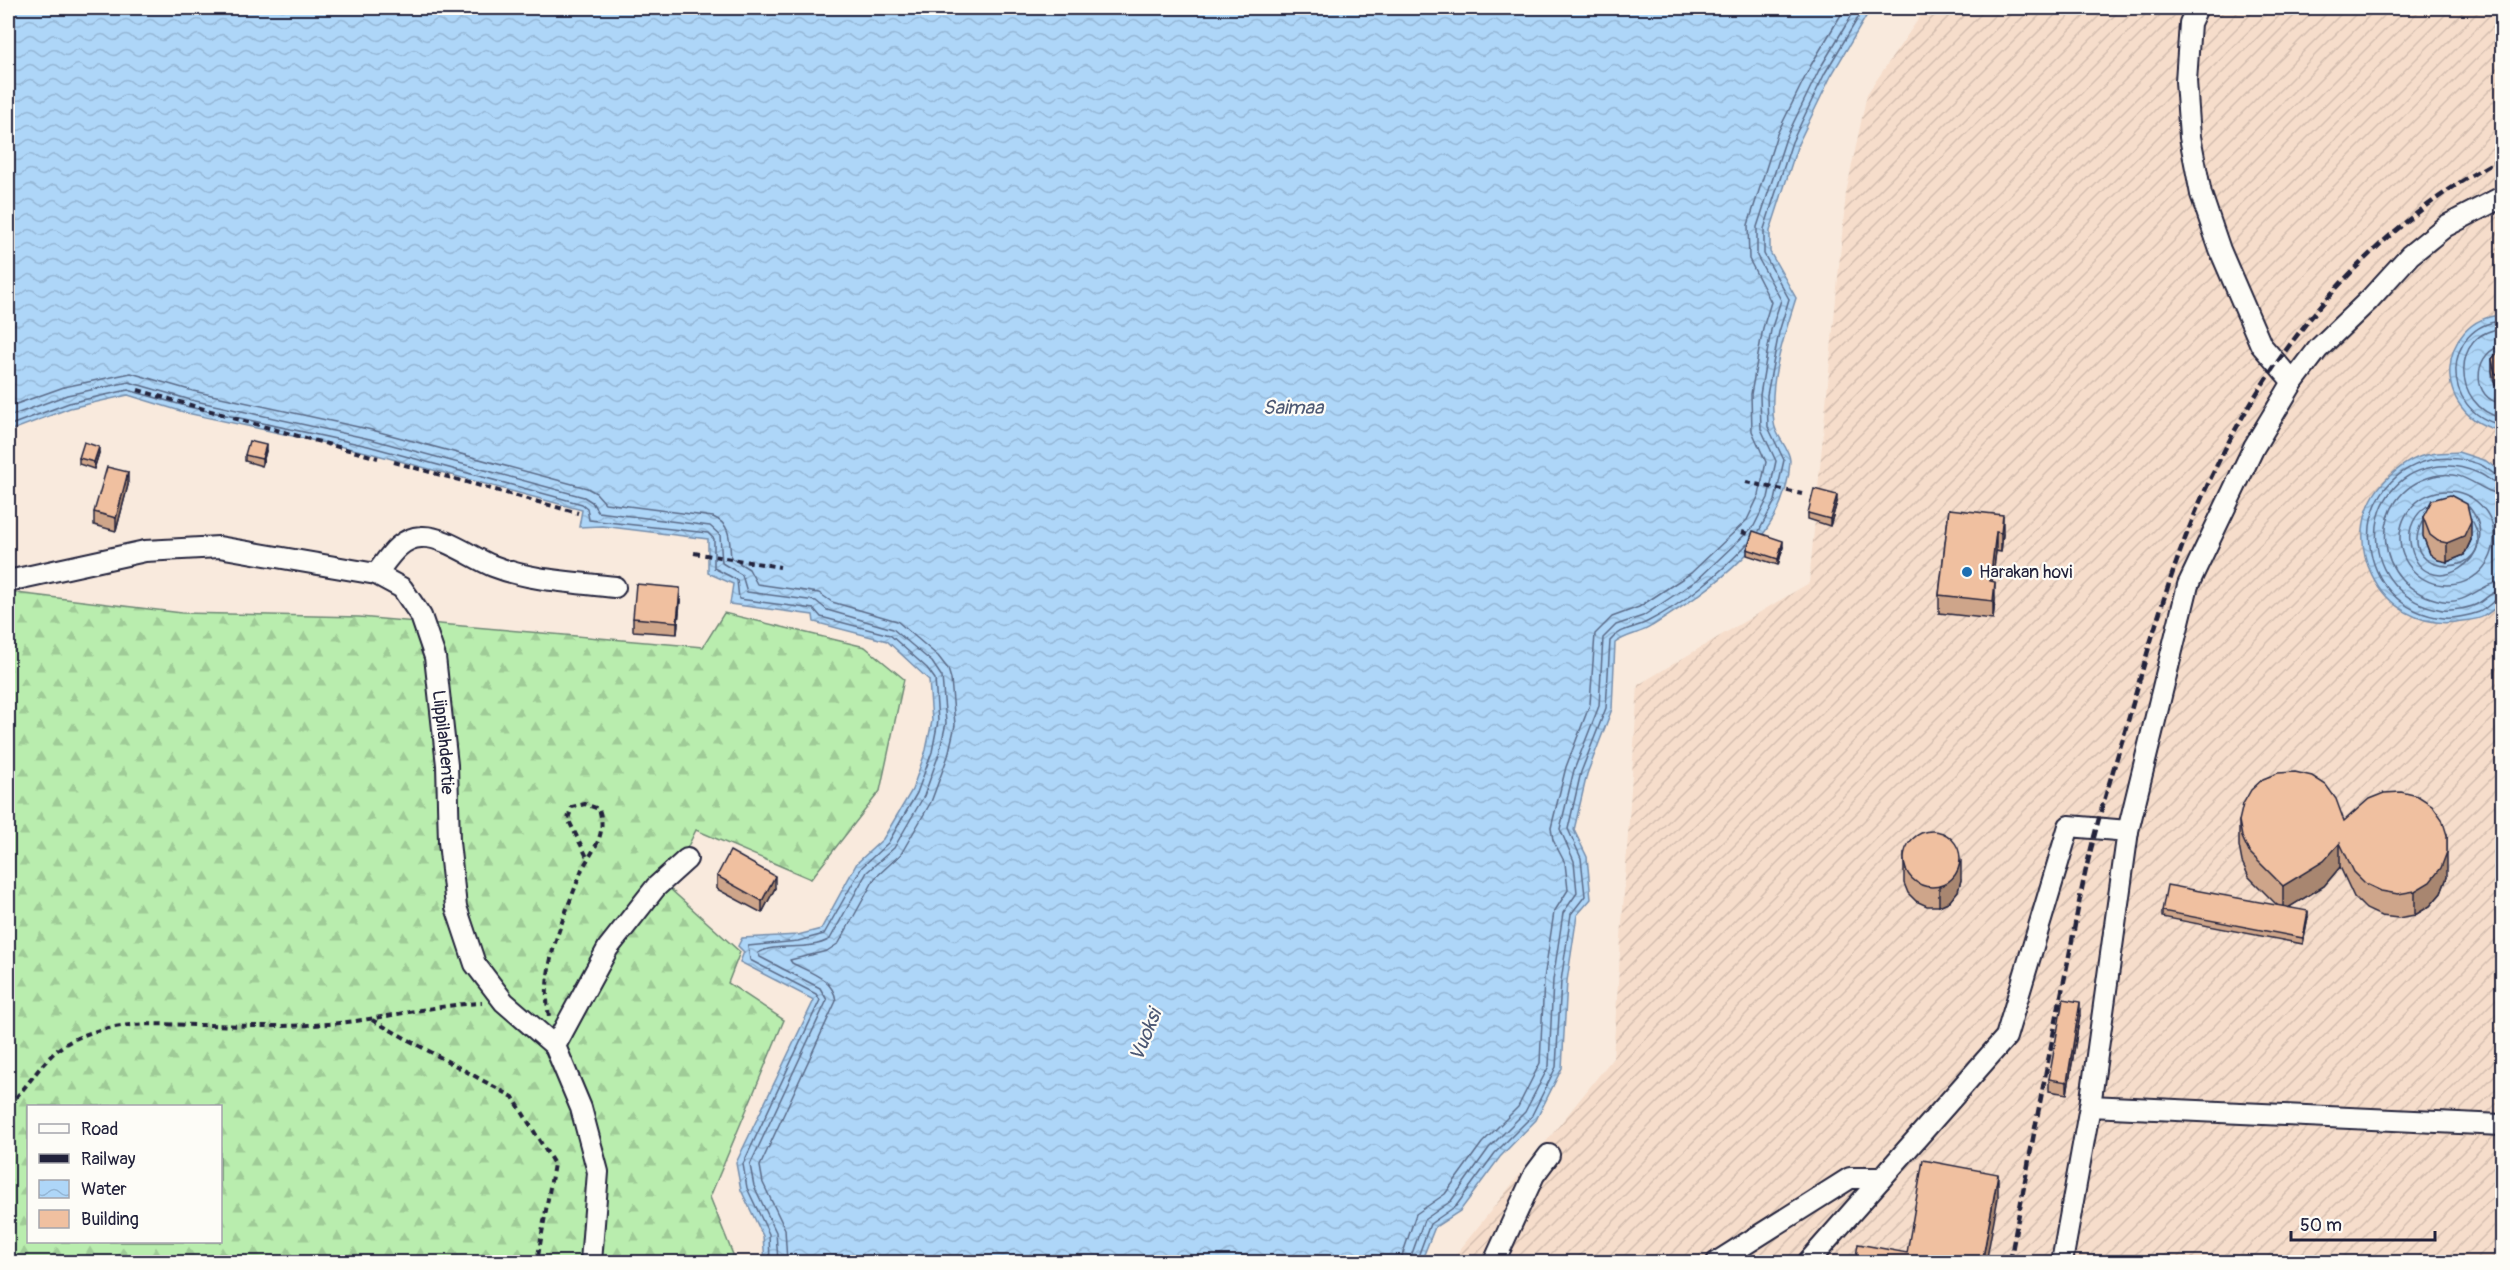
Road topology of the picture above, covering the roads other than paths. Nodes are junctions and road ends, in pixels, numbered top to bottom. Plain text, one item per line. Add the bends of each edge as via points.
1 (2197, 8) edge
2 (2502, 196) edge
3 (2294, 382) junction
4 (376, 574) junction
5 (8, 581) edge
6 (615, 587) dead end
7 (2128, 831) junction
8 (687, 859) dead end
9 (555, 1046) junction
10 (2090, 1106) junction
11 (2502, 1125) edge
12 (1549, 1155) dead end
13 (1882, 1178) junction
14 (591, 1263) edge
15 (1494, 1263) edge
16 (1717, 1263) edge
17 (1808, 1263) edge
18 (2062, 1263) edge

1 - 3 street via 2190,22 2186,81 2190,137 2201,194 2220,250 2261,345
2 - 3 street via 2446,226 2410,255 2318,349
3 - 7 street via 2254,447 2188,585
4 - 5 street, Liippilahdentie via 219,547 145,551
4 - 6 street via 400,544 421,537 504,569
4 - 9 street, Liippilahdentie via 402,588 421,616 435,657 456,907 475,964 504,1002
7 - 10 street
7 - 13 street via 2069,826 2006,1037
8 - 9 street via 656,887 608,948
9 - 14 street, Liippilahdentie via 581,1108 598,1172
10 - 11 street
10 - 18 street
12 - 15 street via 1534,1175
13 - 16 street via 1850,1178
13 - 17 street

